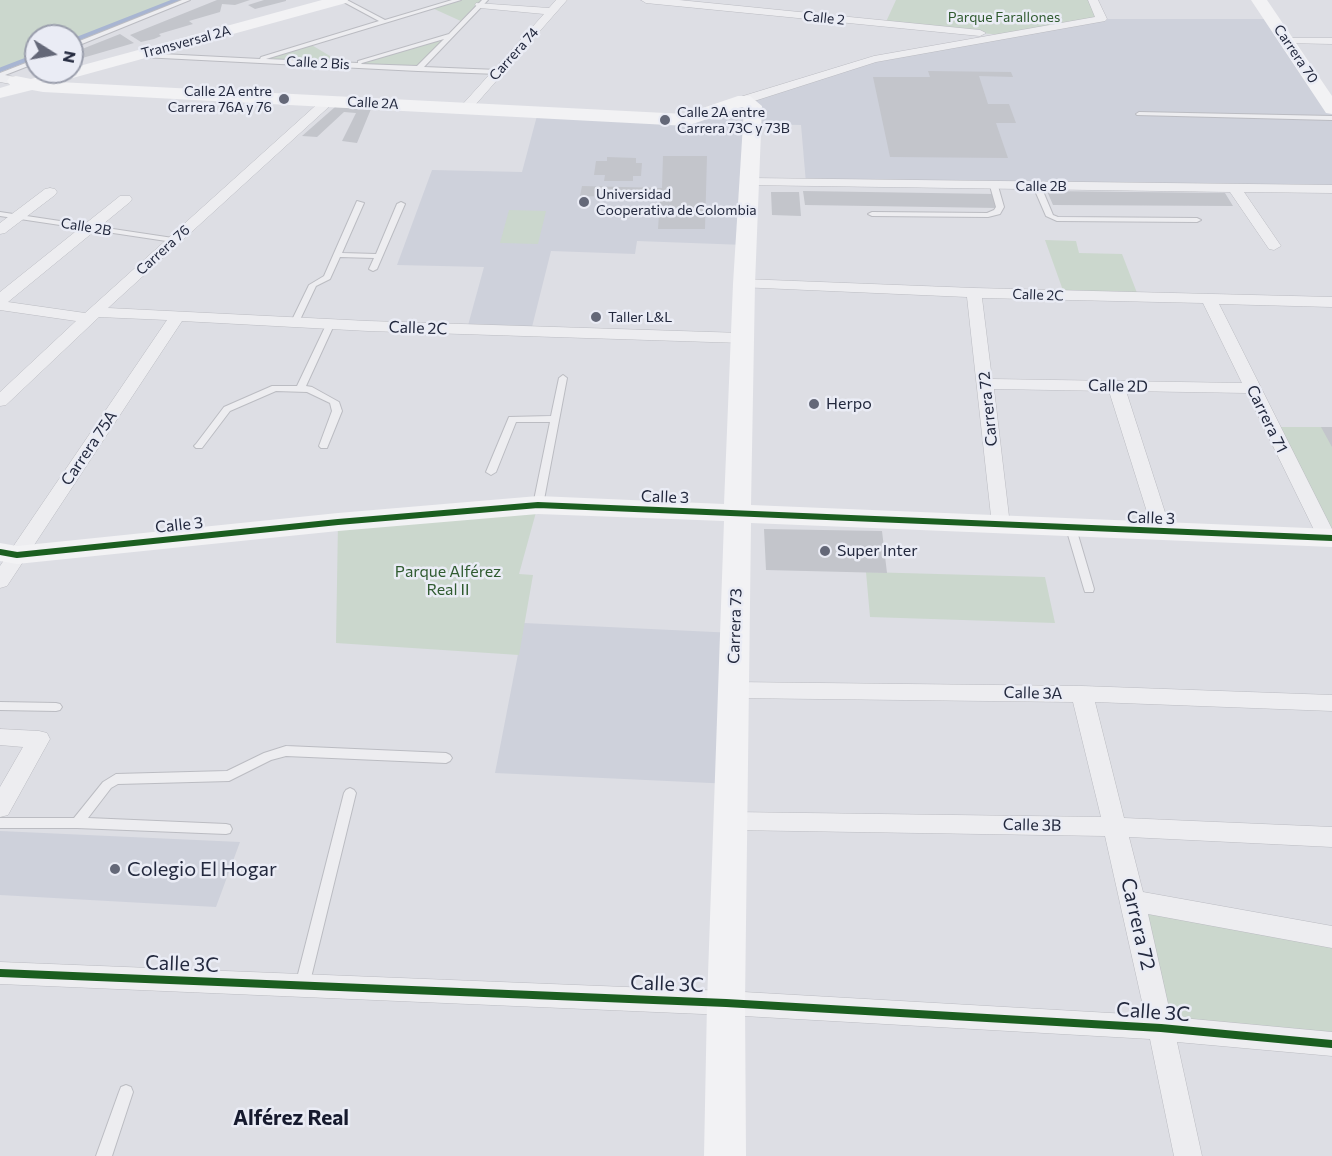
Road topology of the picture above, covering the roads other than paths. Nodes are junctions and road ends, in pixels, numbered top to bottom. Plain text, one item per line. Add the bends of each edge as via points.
1 (187, 0) edge
2 (317, 0) edge
3 (341, 0) edge
4 (458, 0) edge
5 (562, 0) edge
6 (646, 0) edge
7 (1093, 0) edge
8 (1259, 0) edge
9 (1278, 0) edge
10 (482, 2) edge
11 (552, 11) junction
12 (385, 22) junction
13 (451, 35) junction
14 (1002, 35) junction
15 (84, 41) edge
16 (1297, 41) junction
17 (1332, 41) edge
18 (139, 55) junction
19 (254, 60) junction
20 (84, 63) edge
21 (351, 65) junction
22 (418, 69) junction
23 (498, 72) junction
24 (12, 79) edge
25 (1332, 81) edge
26 (0, 93) edge
27 (744, 100) junction
28 (328, 101) junction
29 (466, 108) junction
30 (1332, 109) edge
31 (1139, 114) dead end
32 (1332, 118) edge
33 (750, 182) junction
34 (994, 186) junction
35 (1037, 186) junction
36 (1234, 187) junction
37 (1332, 189) edge
38 (50, 192) dead end
39 (125, 199) dead end
40 (360, 203) dead end
41 (400, 204) dead end
42 (0, 214) edge
43 (872, 214) dead end
44 (18, 217) junction
45 (1197, 220) dead end
46 (89, 228) junction
47 (0, 230) edge
48 (173, 240) junction
49 (1274, 246) dead end
50 (378, 256) junction
51 (337, 258) junction
52 (360, 262) dead end
53 (373, 269) dead end
54 (744, 284) junction
55 (974, 293) junction
56 (1209, 300) junction
57 (0, 302) edge
58 (1332, 302) edge
59 (91, 315) junction
60 (178, 316) junction
61 (295, 322) junction
62 (330, 324) junction
63 (742, 338) junction
64 (563, 378) dead end
65 (985, 384) junction
66 (1116, 386) junction
67 (301, 388) junction
68 (1252, 388) junction
69 (0, 401) edge
70 (555, 419) junction
71 (199, 446) dead end
72 (324, 446) dead end
73 (491, 472) dead end
74 (538, 505) junction
75 (739, 514) junction
76 (1001, 525) junction
77 (1071, 528) junction
78 (1162, 531) junction
79 (1329, 538) edge
80 (8, 554) edge
81 (0, 581) edge
82 (1089, 589) dead end
83 (734, 690) junction
84 (1082, 694) junction
85 (1332, 703) edge
86 (0, 706) edge
87 (56, 707) dead end
88 (0, 737) edge
89 (446, 758) dead end
90 (350, 794) dead end
91 (0, 808) edge
92 (732, 821) junction
93 (0, 823) edge
94 (77, 823) junction
95 (1115, 826) junction
96 (226, 829) dead end
97 (1332, 837) edge
98 (1132, 901) junction
99 (1332, 937) edge
100 (0, 973) edge
101 (302, 986) junction
102 (726, 1003) junction
103 (1161, 1028) junction
104 (1332, 1044) edge
105 (126, 1092) dead end
106 (104, 1156) edge
107 (725, 1156) edge
108 (1188, 1156) edge

1 - 15 lane
2 - 20 street, Transversal 2A
3 - 12 lane
3 - 18 street, Transversal 2A
4 - 12 lane
5 - 11 street, Carrera 74
6 - 14 street, Calle 2
7 - 14 street via 1101,19
8 - 16 street, Carrera 70
9 - 16 street, Carrera 70
10 - 11 street
10 - 13 lane
11 - 23 street, Carrera 74
12 - 19 lane
13 - 21 lane
13 - 22 lane
14 - 27 street via 874,59
16 - 17 street
16 - 25 street, Carrera 70
16 - 30 street, Carrera 70
18 - 19 lane, Calle 2 Bis
18 - 24 street, Transversal 2A
19 - 21 lane, Calle 2 Bis
21 - 22 lane, Calle 2 Bis
22 - 23 lane, Calle 2 Bis
23 - 29 street, Carrera 74
24 - 26 street, Calle 2A
24 - 28 street, Calle 2A via 43,87
27 - 29 street, Calle 2A via 687,120
27 - 33 street, Carrera 73 via 753,106
28 - 29 street, Calle 2A
28 - 48 street, Carrera 76
31 - 32 lane
33 - 34 street, Calle 2B
33 - 54 street, Carrera 73
34 - 35 street, Calle 2B
34 - 43 lane via 1000,207 988,215
35 - 36 street, Calle 2B
35 - 45 lane via 1050,216 1057,219
36 - 37 street, Calle 2B
36 - 49 street
38 - 44 street
39 - 46 street
40 - 51 lane
41 - 50 lane
42 - 44 lane, Calle 2B
44 - 46 lane, Calle 2B
44 - 47 street
46 - 48 lane, Calle 2B
46 - 57 street
48 - 59 street, Carrera 76
50 - 51 lane
50 - 53 lane
51 - 52 lane
51 - 61 lane via 327,277 313,285
54 - 55 street, Calle 2C
54 - 63 street, Carrera 73
55 - 56 street, Calle 2C
55 - 65 street, Carrera 72
56 - 58 street, Calle 2C
56 - 68 street, Carrera 71
57 - 59 street, Calle 2C
59 - 60 street, Calle 2C
59 - 69 street, Carrera 76
60 - 61 street, Calle 2C
60 - 80 street, Carrera 75A
61 - 62 street, Calle 2C
62 - 63 street, Calle 2C
62 - 67 lane
63 - 75 street, Carrera 73
64 - 70 lane
65 - 66 street, Calle 2D
65 - 76 street, Carrera 72
66 - 68 street, Calle 2D
66 - 78 street
67 - 71 lane via 270,389 232,405
67 - 72 lane via 334,402 337,408
68 - 79 street, Carrera 71
70 - 73 lane via 512,419
70 - 74 lane
74 - 75 street, Calle 3
74 - 80 street, Calle 3
75 - 76 street, Calle 3
75 - 83 street, Carrera 73
76 - 77 street, Calle 3
77 - 78 street, Calle 3
77 - 82 lane
78 - 79 street, Calle 3
80 - 81 street, Carrera 75A
83 - 84 street, Calle 3A
83 - 92 street, Carrera 73
84 - 85 street, Calle 3A
84 - 95 street, Carrera 72
86 - 87 lane
88 - 91 street via 39,739
89 - 94 lane via 285,751 229,776 116,779
90 - 101 lane
92 - 95 street, Calle 3B
92 - 102 street, Carrera 73
93 - 94 lane
94 - 96 lane
95 - 97 street, Calle 3B
95 - 98 street, Carrera 72
98 - 99 street
98 - 103 street, Carrera 72
100 - 101 street, Calle 3C
101 - 102 street, Calle 3C
102 - 103 street, Calle 3C
102 - 107 street, Carrera 73
103 - 104 street, Calle 3C
103 - 108 street, Carrera 72
105 - 106 lane

